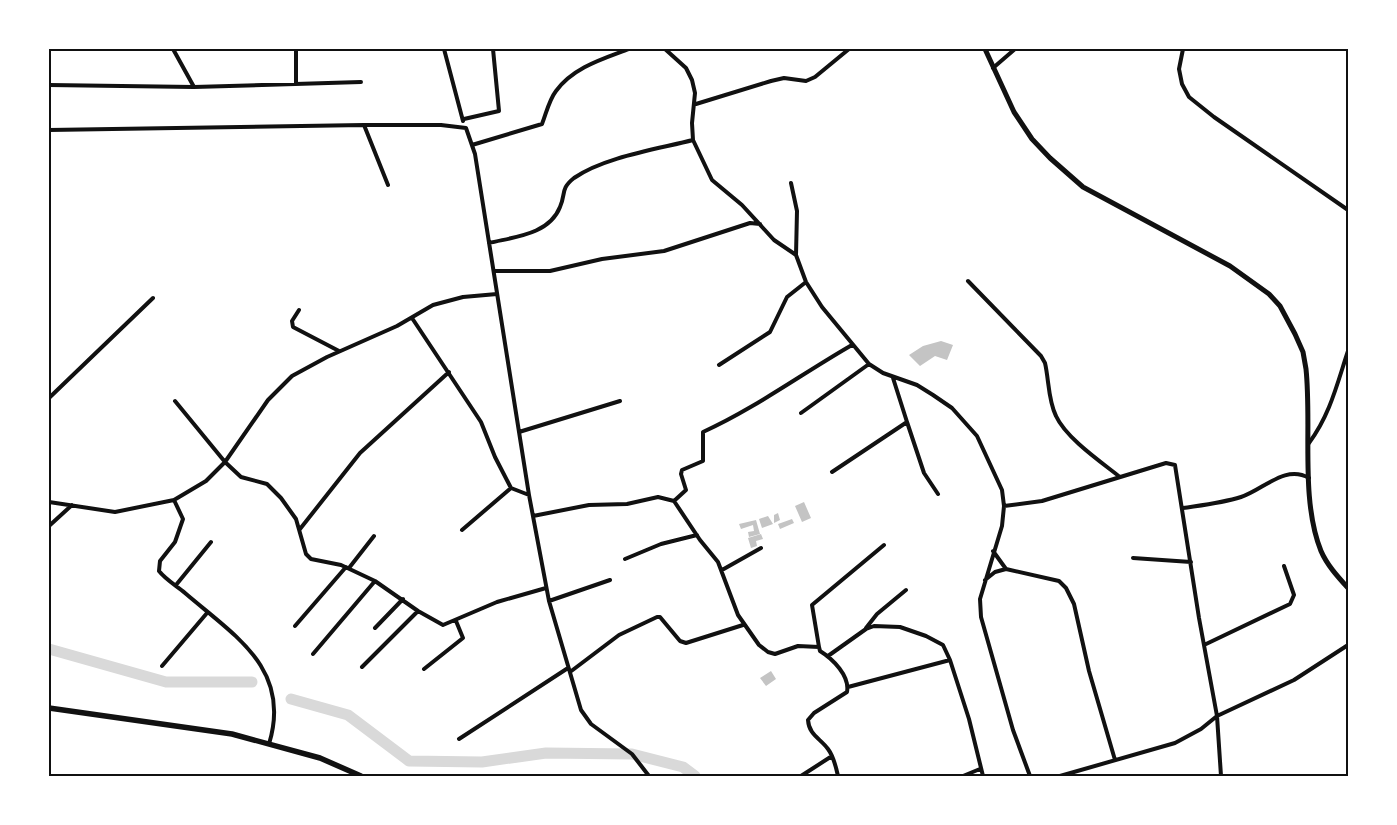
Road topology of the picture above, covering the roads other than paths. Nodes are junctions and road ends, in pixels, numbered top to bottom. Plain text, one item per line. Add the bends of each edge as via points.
1 (173, 49) edge
2 (296, 49) edge
3 (444, 49) edge
4 (493, 49) edge
5 (630, 49) edge
6 (665, 49) edge
7 (849, 49) edge
8 (985, 49) edge
9 (1015, 49) edge
10 (1183, 49) edge
11 (993, 68) junction
12 (361, 82) dead end
13 (296, 83) junction
14 (49, 86) edge
15 (194, 87) junction
16 (696, 104) junction
17 (464, 119) junction
18 (364, 125) junction
19 (462, 126) junction
20 (49, 130) edge
21 (693, 140) junction
22 (472, 145) junction
23 (791, 183) dead end
24 (388, 185) dead end
25 (1348, 210) edge
26 (760, 224) junction
27 (489, 243) junction
28 (796, 255) junction
29 (494, 271) junction
30 (968, 281) dead end
31 (806, 282) junction
32 (497, 294) junction
33 (152, 298) dead end
34 (298, 310) dead end
35 (412, 318) junction
36 (852, 345) junction
37 (340, 351) junction
38 (1348, 351) edge
39 (869, 364) junction
40 (719, 365) dead end
41 (449, 372) junction
42 (893, 378) junction
43 (49, 398) edge
44 (175, 401) dead end
45 (620, 401) dead end
46 (801, 413) dead end
47 (906, 422) junction
48 (519, 432) junction
49 (1309, 443) junction
50 (225, 462) junction
51 (832, 472) dead end
52 (1120, 477) junction
53 (1309, 478) junction
54 (511, 488) junction
55 (938, 494) dead end
56 (529, 495) junction
57 (174, 500) junction
58 (674, 501) junction
59 (49, 502) edge
60 (72, 505) junction
61 (1004, 506) junction
62 (1183, 508) junction
63 (533, 516) junction
64 (49, 526) edge
65 (300, 529) junction
66 (462, 530) dead end
67 (697, 535) junction
68 (374, 536) dead end
69 (211, 542) dead end
70 (884, 545) dead end
71 (761, 548) dead end
72 (993, 551) junction
73 (1133, 558) dead end
74 (625, 559) dead end
75 (1191, 562) junction
76 (1284, 566) dead end
77 (348, 568) junction
78 (1006, 569) junction
79 (722, 570) junction
80 (610, 580) dead end
81 (985, 580) junction
82 (375, 581) junction
83 (176, 585) junction
84 (546, 588) junction
85 (1348, 588) edge
86 (906, 590) dead end
87 (403, 599) junction
88 (549, 601) junction
89 (418, 611) junction
90 (207, 613) junction
91 (456, 621) junction
92 (743, 625) junction
93 (295, 626) dead end
94 (375, 628) dead end
95 (866, 629) junction
96 (1204, 645) junction
97 (1348, 645) edge
98 (820, 647) junction
99 (313, 654) dead end
100 (828, 656) junction
101 (950, 660) junction
102 (162, 666) dead end
103 (362, 667) dead end
104 (424, 669) dead end
105 (569, 670) junction
106 (848, 687) junction
107 (49, 708) edge
108 (1217, 716) junction
109 (459, 738) dead end
110 (269, 744) junction
111 (832, 756) junction
112 (1115, 760) junction
113 (980, 769) junction
114 (360, 776) edge
115 (649, 776) edge
116 (801, 776) edge
117 (838, 776) edge
118 (963, 776) edge
119 (983, 776) edge
120 (1021, 776) edge
121 (1030, 776) edge
122 (1060, 776) edge
123 (1221, 776) edge

1 - 15 street
2 - 13 street
3 - 17 street
4 - 17 street via 499,111
5 - 22 street via 594,62 573,74 555,92 542,124
6 - 16 street via 686,68 696,93
7 - 16 street via 806,81 784,78
8 - 11 street
9 - 11 street
10 - 25 street via 1179,69 1189,97
11 - 49 street via 1014,112 1032,139 1083,187 1230,266 1280,306 1302,352 1308,394
12 - 13 street
13 - 15 street
14 - 15 street
16 - 21 street
17 - 19 street
18 - 19 street
18 - 20 street
18 - 24 street
19 - 22 street via 468,130
21 - 26 street via 712,180 728,191
21 - 27 street via 598,166 574,178 563,189 560,207 550,223 539,230
22 - 27 street
23 - 28 street via 796,211
26 - 28 street via 774,240
26 - 29 street via 750,223 664,251 602,259 550,271
27 - 29 street
28 - 31 street
29 - 32 street
30 - 52 street via 1041,356 1053,408 1062,424 1097,460
31 - 36 street
31 - 40 street via 787,297 770,332
32 - 35 street via 443,302
32 - 48 street
33 - 43 street
34 - 37 street via 293,326
35 - 37 street
35 - 41 street
36 - 39 street
36 - 58 street via 732,420 703,432 703,461 682,470 680,474 686,490
37 - 50 street via 292,376 277,390
38 - 49 street via 1330,408
39 - 42 street
39 - 46 street
41 - 54 street via 481,422
41 - 65 street via 360,453
42 - 47 street
42 - 61 street via 917,385 952,408 965,422 977,436 991,465 1002,490
44 - 50 street
45 - 48 street
47 - 51 street
47 - 55 street via 922,467
48 - 56 street
49 - 53 street
50 - 57 street via 206,481
50 - 65 street via 243,479 267,484 273,489
52 - 61 street via 1042,501
52 - 62 street via 1166,463 1175,464
53 - 62 street via 1289,474 1244,496
53 - 85 street via 1312,521 1322,552
54 - 56 street
54 - 66 street
56 - 63 street
57 - 60 street via 115,512
57 - 83 street via 181,511 182,524 175,542 158,567 162,575
58 - 63 street via 658,497
58 - 67 street
59 - 60 street
60 - 64 street
61 - 72 street via 1002,526
62 - 75 street
63 - 84 street
65 - 77 street via 310,559
67 - 74 street via 661,544
67 - 79 street
68 - 77 street
69 - 83 street
70 - 98 street via 812,605
71 - 79 street
72 - 78 street
72 - 81 street
73 - 75 street
75 - 96 street
76 - 96 street via 1294,595 1290,604
77 - 82 street
77 - 93 street
78 - 81 street
78 - 112 street via 1059,582 1066,588 1074,604 1089,671
79 - 92 street via 726,588
80 - 88 street
81 - 121 street via 980,599 981,617 1013,730
82 - 87 street
82 - 99 street
83 - 90 street
84 - 88 street
84 - 91 street via 497,602
86 - 95 street via 877,614
87 - 89 street
87 - 94 street
88 - 105 street
89 - 91 street via 443,625
89 - 103 street
90 - 102 street
90 - 110 street via 245,645 266,672 272,686 275,713
91 - 104 street via 463,638
92 - 98 street via 768,652 775,654 798,646
92 - 105 street via 686,643 657,617 619,635
95 - 100 street
95 - 101 street via 874,626 900,627 926,636 943,645
96 - 108 street
97 - 108 street via 1294,680
98 - 100 street via 820,651
100 - 106 street via 839,667
101 - 106 street
101 - 113 street via 969,719
105 - 109 street
105 - 115 street via 586,718 632,754
106 - 111 street via 847,692 808,720 810,732
107 - 110 main road via 203,728
108 - 112 street via 1175,743
108 - 123 street
110 - 114 main road via 320,758
111 - 116 street
111 - 117 street
112 - 122 street
113 - 118 street
113 - 119 street
120 - 121 street

